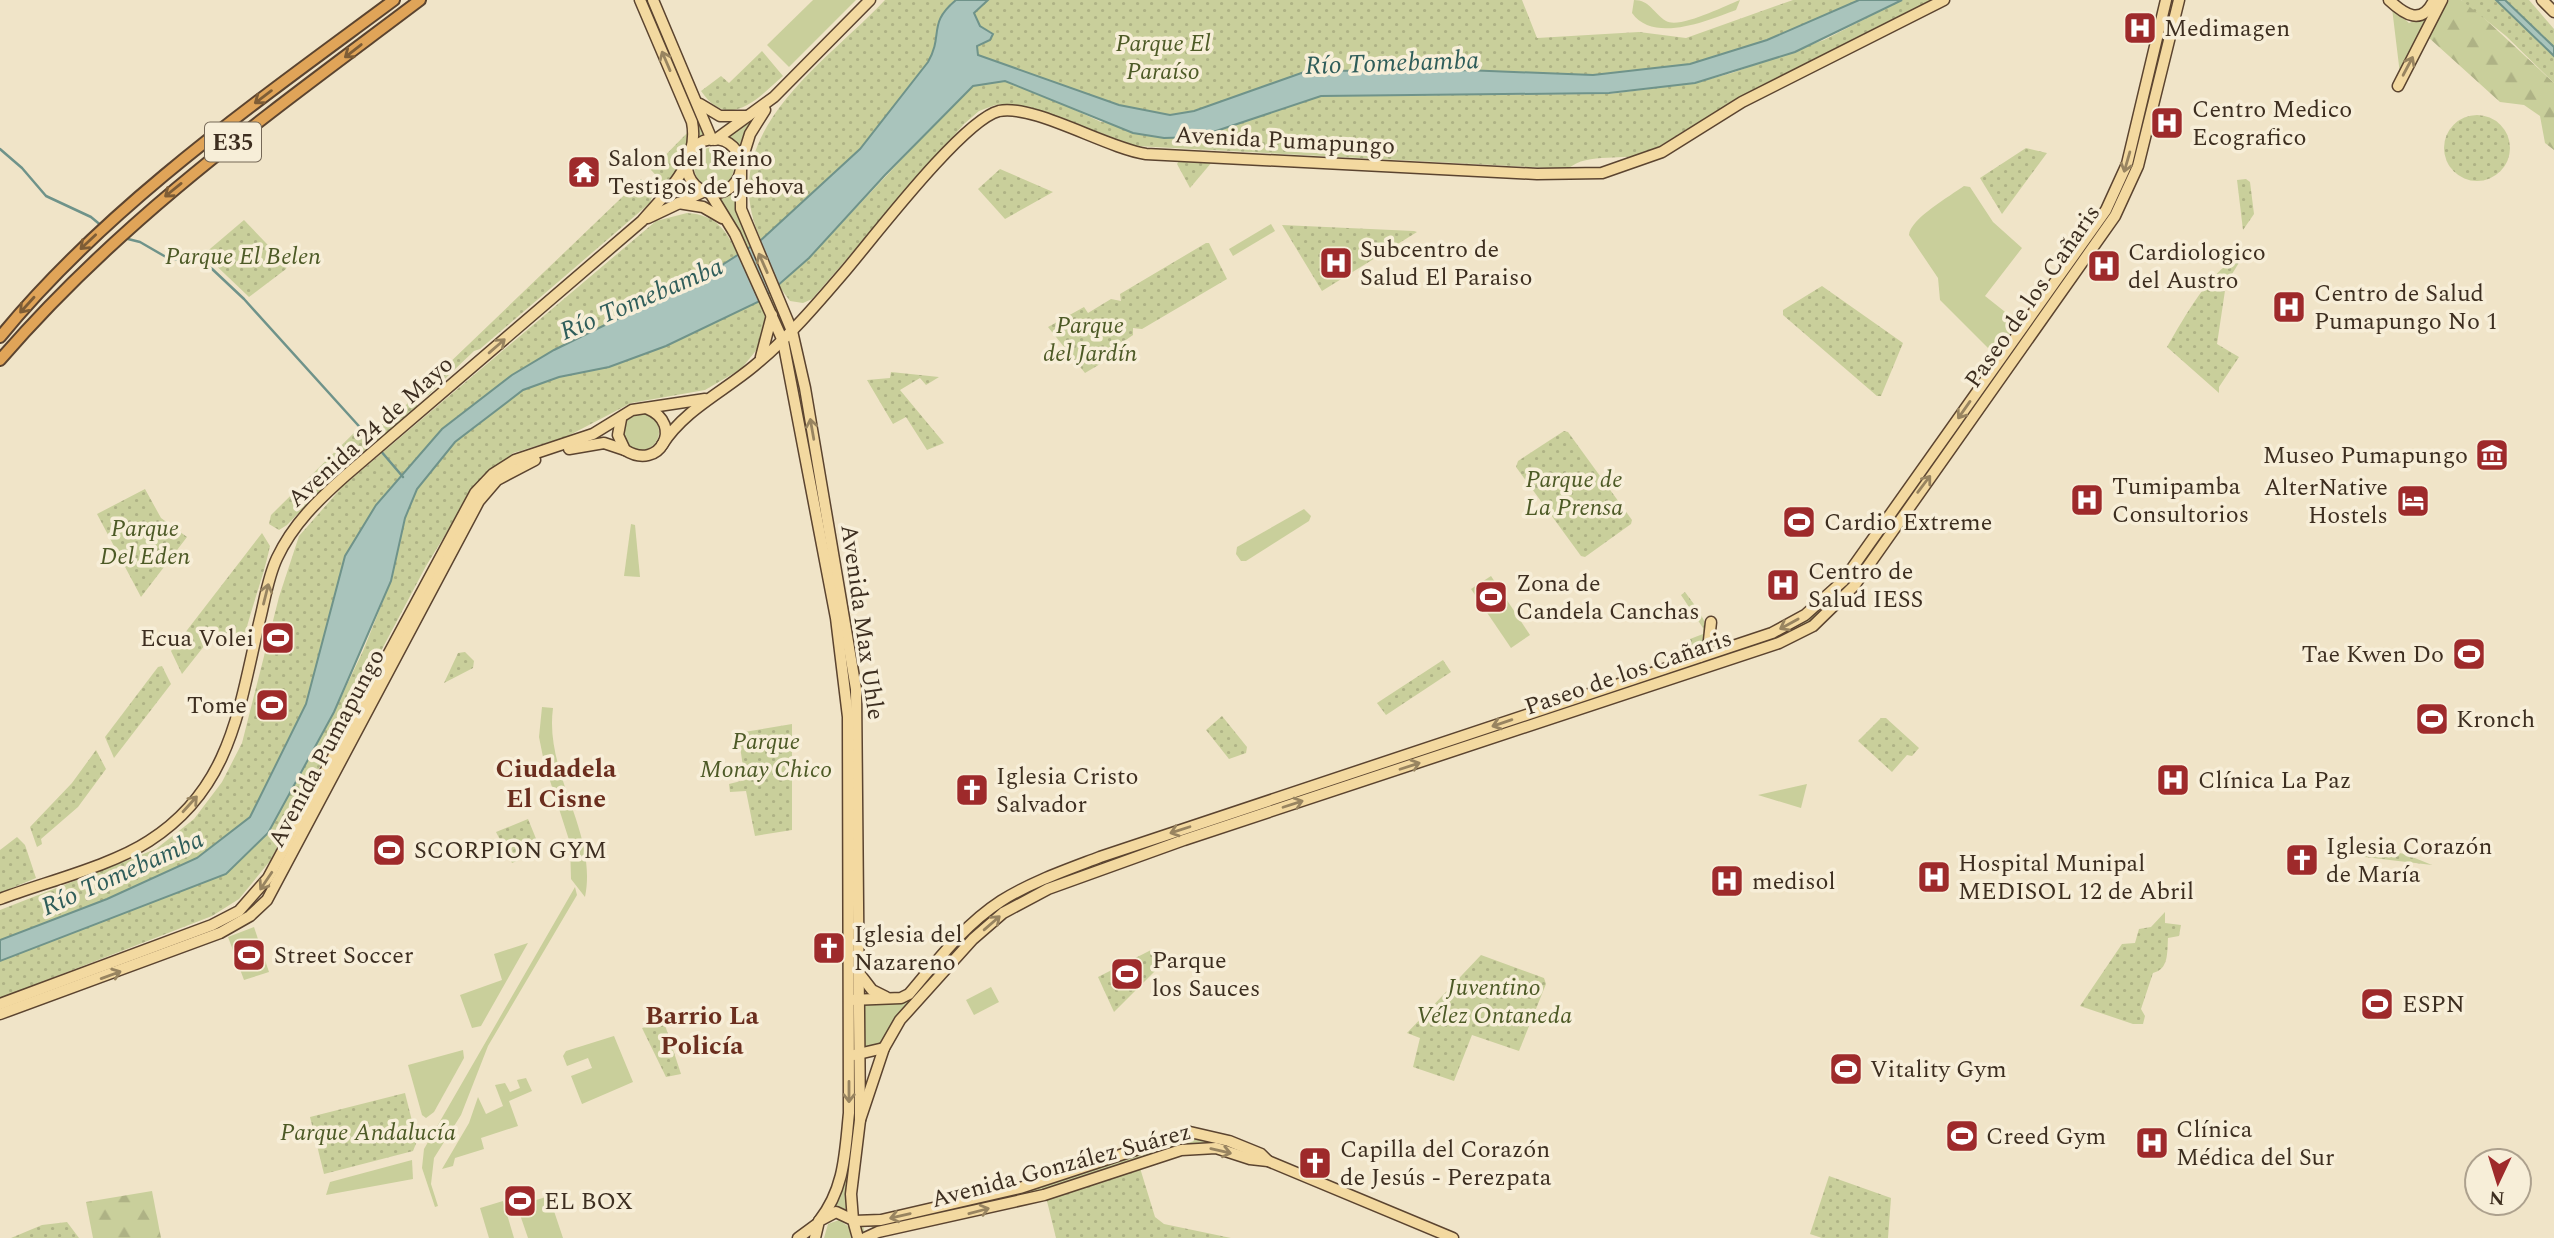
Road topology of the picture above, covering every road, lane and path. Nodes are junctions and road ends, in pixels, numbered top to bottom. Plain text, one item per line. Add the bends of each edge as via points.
1 (394, 0) edge
2 (419, 0) edge
3 (640, 0) edge
4 (870, 0) edge
5 (1944, 0) edge
6 (2166, 0) edge
7 (2179, 0) edge
8 (2389, 0) edge
9 (2434, 0) edge
10 (2442, 0) edge
11 (2542, 0) edge
12 (655, 2) edge
13 (645, 11) junction
14 (2554, 12) edge
15 (2398, 86) dead end
16 (774, 97) junction
17 (698, 102) junction
18 (752, 115) junction
19 (713, 140) junction
20 (689, 158) junction
21 (741, 166) junction
22 (707, 192) junction
23 (677, 203) junction
24 (642, 221) junction
25 (732, 230) junction
26 (782, 305) junction
27 (771, 309) junction
28 (811, 309) junction
29 (792, 331) junction
30 (0, 337) edge
31 (783, 341) junction
32 (0, 360) edge
33 (760, 361) junction
34 (709, 399) junction
35 (644, 408) junction
36 (621, 419) junction
37 (662, 445) junction
38 (625, 450) junction
39 (1711, 622) dead end
40 (1700, 657) junction
41 (0, 898) edge
42 (859, 973) junction
43 (893, 999) junction
44 (855, 1000) junction
45 (0, 1004) edge
46 (0, 1014) edge
47 (884, 1048) junction
48 (855, 1055) junction
49 (860, 1120) junction
50 (1268, 1161) junction
51 (854, 1220) junction
52 (818, 1222) junction
53 (799, 1238) edge
54 (815, 1238) edge
55 (858, 1238) edge
56 (865, 1238) edge
57 (1453, 1238) edge

1 -> 30 highway, E35 via 119,212 55,273
2 -> 32 highway, E35 via 152,207 74,279
3 - 13 main road
4 - 16 main road
5 - 28 main road, Avenida Pumapungo via 1742,102 1662,152 1602,173 1537,174 1146,154 1126,151 1030,114 994,113 967,131
6 -> 40 main road, Paseo de los Cañaris via 2124,173 2089,236 1836,590 1772,634
47 -> 7 main road, Paseo de los Cañaris via 900,1020 973,939 1003,913 1048,889 1755,652 1813,626 1854,586 2115,216 2137,166
8 - 9 main road via 2404,15 2417,17 2430,9
15 -> 10 main road
11 - 14 main road
12 - 13 main road
12 - 17 main road
20 -> 13 main road via 694,144 692,122
16 - 18 main road
16 - 21 main road via 750,134
17 - 18 main road via 720,116
17 - 19 main road
18 - 19 main road
19 - 20 main road via 700,144
19 - 21 main road via 732,147
20 - 22 main road via 691,181
20 - 24 main road, Avenida 24 de Mayo
21 - 22 main road via 729,189
26 -> 21 main road, Avenida Max Uhle via 746,225 740,198
22 - 23 main road, Avenida 24 de Mayo
22 - 25 main road, Avenida Max Uhle
23 - 24 main road, Avenida 24 de Mayo
23 - 25 main road via 703,207
41 -> 24 main road, Avenida 24 de Mayo via 147,842 175,820 211,779 230,746 278,556 307,512
25 - 27 main road, Avenida Max Uhle
26 - 28 main road via 800,312
26 - 29 main road, Avenida Max Uhle
27 - 31 main road, Avenida Max Uhle
27 - 33 main road
28 - 29 main road, Avenida Pumapungo
29 - 31 main road, Avenida Pumapungo
42 -> 29 main road, Avenida Max Uhle via 856,689
31 - 33 main road, Avenida Pumapungo
31 - 44 main road, Avenida Max Uhle via 846,688
33 - 34 main road, Avenida Pumapungo
34 - 35 main road, Avenida Pumapungo
34 - 37 main road, Avenida Pumapungo via 675,427
35 - 36 main road
35 - 37 main road via 656,413 664,424
36 - 38 main road via 618,435
36 -> 45 main road, Avenida Pumapungo via 593,434 515,460 475,493 268,878 249,902 212,925
37 - 38 main road via 645,456
46 -> 38 main road, Avenida Pumapungo via 206,939 259,908 275,889 488,488 519,466 579,446 604,443
39 - 40 main road via 1708,649
40 -> 43 main road, Paseo de los Cañaris via 1043,879 998,903 959,936 909,994
42 - 43 main road via 872,990
42 - 44 main road, Avenida Max Uhle
43 - 44 main road
44 - 48 main road, Avenida Max Uhle
47 - 48 main road
47 - 49 main road, Paseo de los Cañaris
48 - 49 main road, Avenida Max Uhle
48 -> 52 main road, Avenida Max Uhle via 842,1176 833,1202
49 - 51 main road, Avenida Max Uhle via 850,1194
50 -> 51 main road, Avenida González Suárez via 1229,1141 1190,1132 1020,1188 881,1220
56 -> 50 main road, Avenida González Suárez via 1044,1195 1192,1148 1216,1148
50 - 57 main road, Avenida González Suárez
51 - 52 main road, Avenida González Suárez via 836,1212
51 - 55 main road, Avenida Max Uhle
52 - 53 main road
52 - 54 main road

